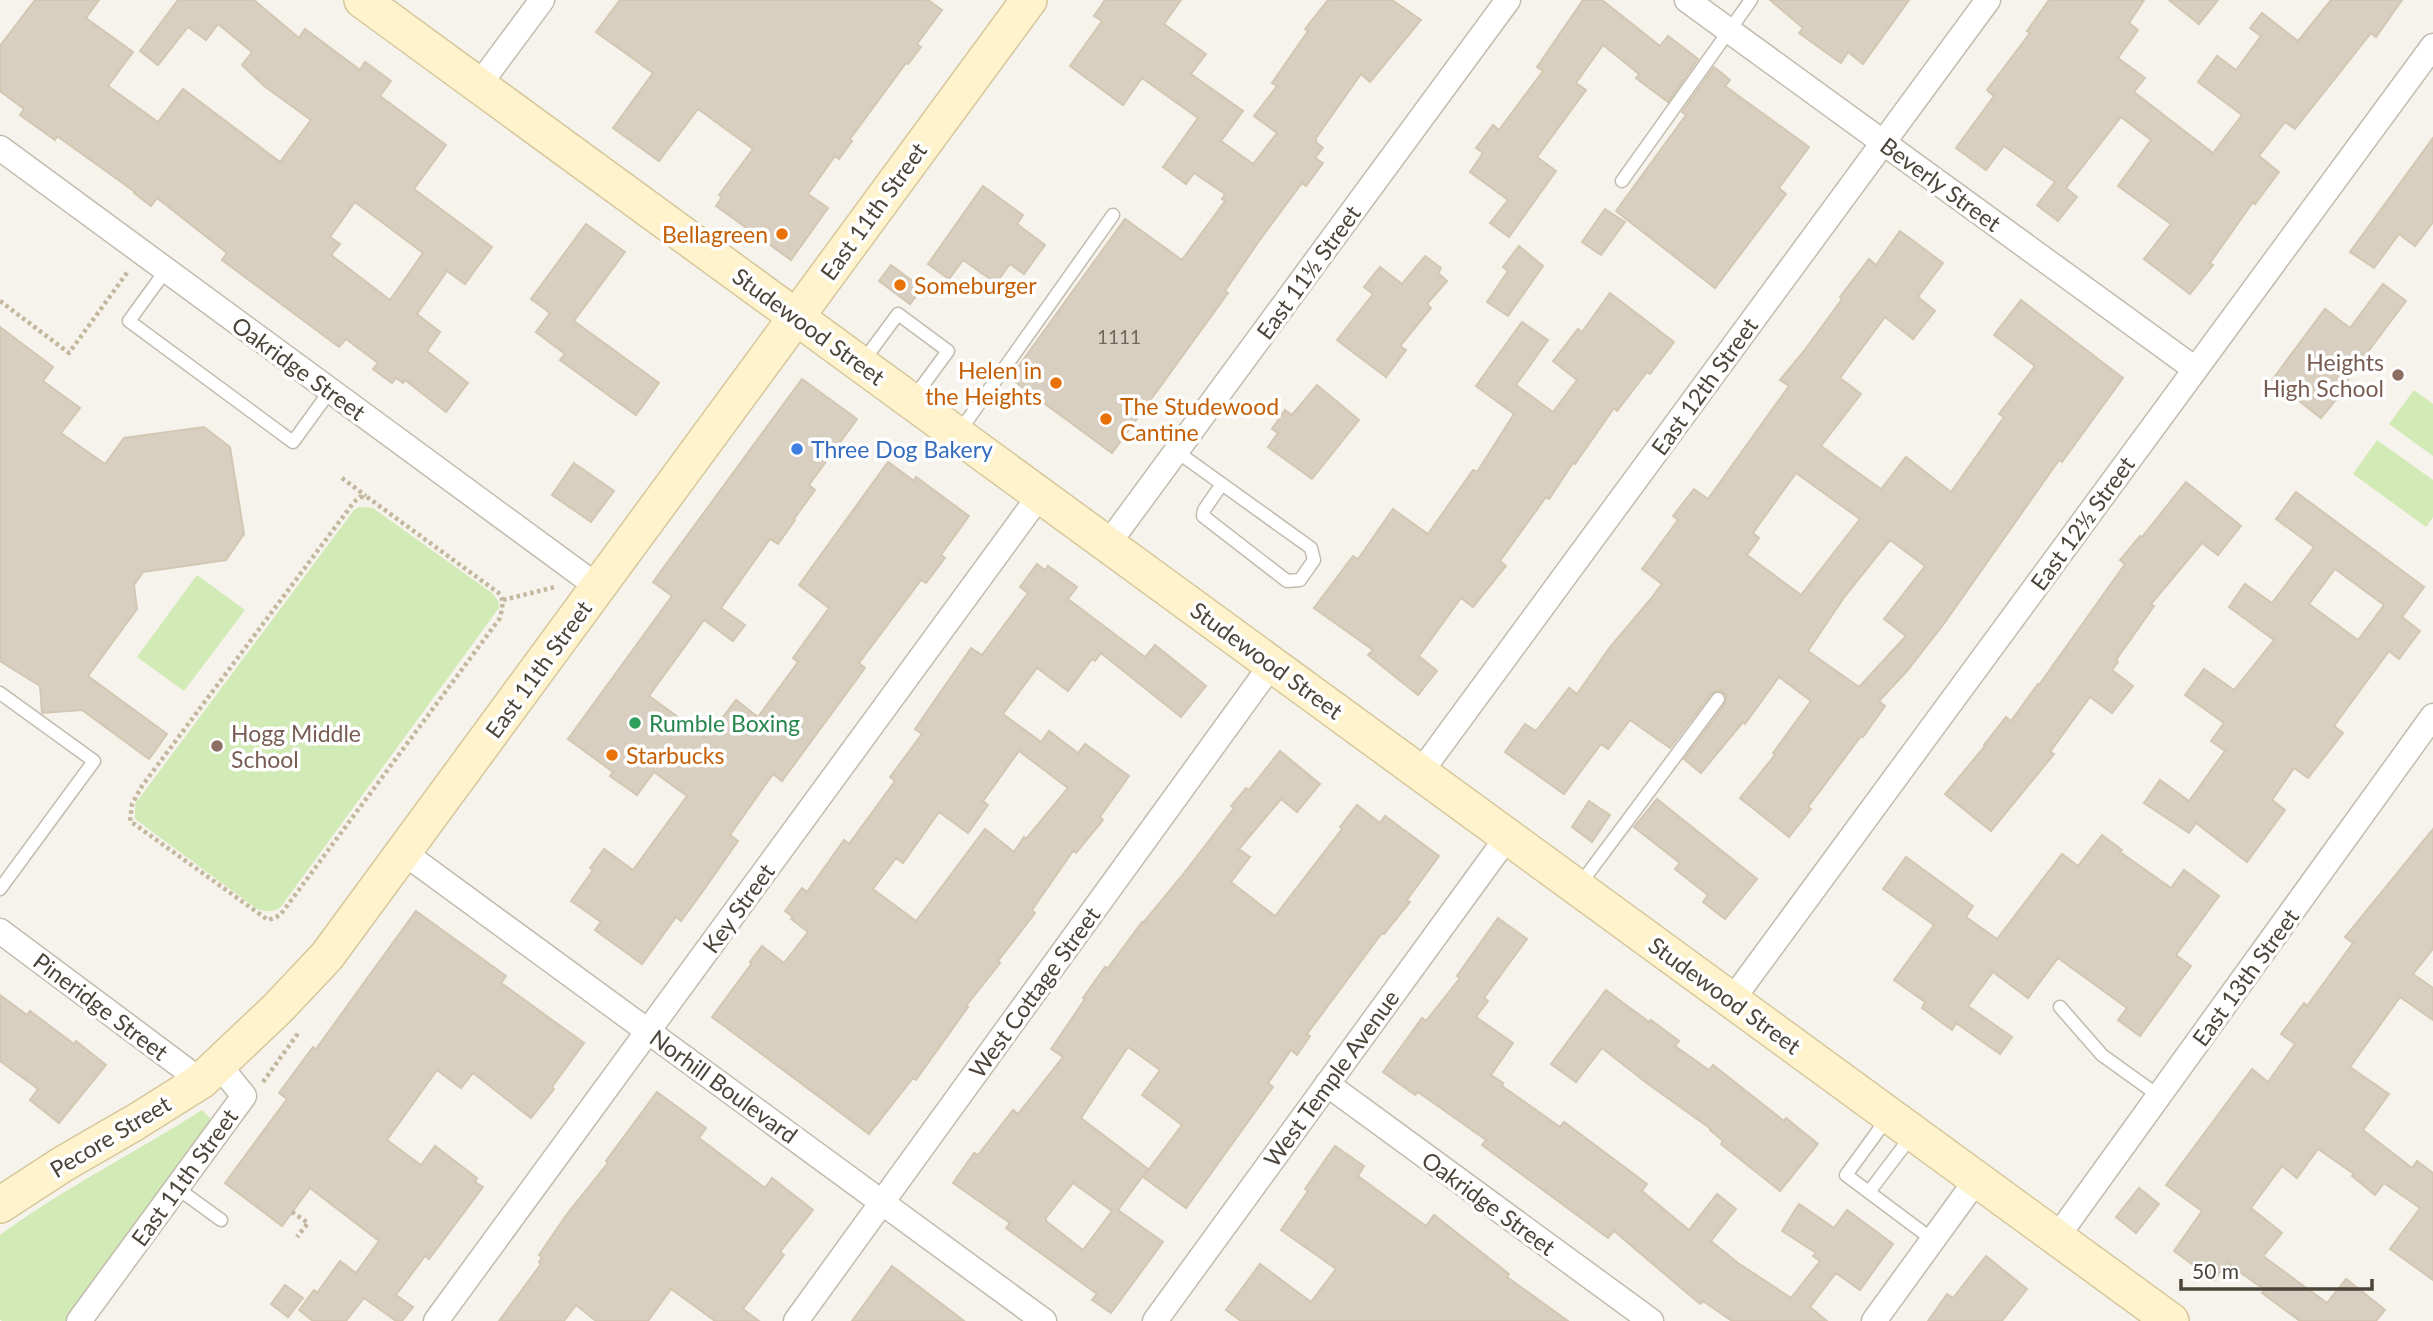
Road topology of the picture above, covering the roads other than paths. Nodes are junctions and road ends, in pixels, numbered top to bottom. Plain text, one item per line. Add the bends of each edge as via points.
1 (362, 0) edge
2 (542, 0) edge
3 (1029, 0) edge
4 (1508, 0) edge
5 (1687, 0) edge
6 (1751, 0) edge
7 (1988, 0) edge
8 (1729, 31) junction
9 (2433, 46) edge
10 (479, 85) junction
11 (1884, 142) junction
12 (0, 148) edge
13 (1622, 181) dead end
14 (1113, 215) dead end
15 (166, 270) junction
16 (795, 316) junction
17 (861, 364) junction
18 (2195, 369) junction
19 (330, 391) junction
20 (911, 401) junction
21 (957, 434) junction
22 (1176, 451) junction
23 (1222, 484) junction
24 (1040, 495) junction
25 (1108, 544) junction
26 (598, 587) junction
27 (1272, 664) junction
28 (0, 692) edge
29 (1717, 699) dead end
30 (2433, 716) edge
31 (1420, 773) junction
32 (1508, 836) junction
33 (403, 852) junction
34 (1578, 887) junction
35 (0, 889) edge
36 (0, 931) edge
37 (1732, 1000) junction
38 (2060, 1007) dead end
39 (648, 1030) junction
40 (210, 1073) junction
41 (1326, 1084) junction
42 (2159, 1096) junction
43 (1902, 1124) junction
44 (1977, 1180) junction
45 (177, 1188) junction
46 (1869, 1192) junction
47 (882, 1202) junction
48 (0, 1205) edge
49 (221, 1220) dead end
50 (2057, 1237) junction
51 (1933, 1240) junction
52 (79, 1321) edge
53 (436, 1321) edge
54 (796, 1321) edge
55 (1044, 1321) edge
56 (1155, 1321) edge
57 (1651, 1321) edge
58 (1874, 1321) edge
59 (2171, 1321) edge

1 - 10 main road, Studewood Street
2 - 10 street
3 - 16 main road, East 11th Street
4 - 22 street, East 11½ Street
5 - 8 street, Beverly Street
6 - 8 lane
7 - 11 street, East 12th Street
8 - 11 street, Beverly Street
8 - 13 lane
9 - 18 street, East 12½ Street
10 - 16 main road, Studewood Street
11 - 18 street, Beverly Street
11 - 31 street, East 12th Street
12 - 15 street, Oakridge Street
14 - 21 lane
15 - 19 street, Oakridge Street
15 - 19 lane via 129,321 293,442
16 - 17 main road, Studewood Street
16 - 26 main road, East 11th Street
17 - 20 main road, Studewood Street
17 - 20 lane via 898,314 948,351
18 - 37 street, East 12½ Street
19 - 26 street, Oakridge Street
20 - 21 main road, Studewood Street
21 - 24 main road, Studewood Street
22 - 23 lane
22 - 25 street, East 11½ Street
23 - 23 lane via 1311,548 1314,560 1300,580 1287,581 1203,516
24 - 25 main road, Studewood Street
24 - 39 street, Key Street
25 - 27 main road, Studewood Street
26 - 33 main road, East 11th Street
27 - 31 main road, Studewood Street
27 - 47 street, West Cottage Street
28 - 35 lane via 94,761
29 - 34 lane
30 - 42 street, East 13th Street
31 - 32 main road, Studewood Street
32 - 34 main road, Studewood Street
32 - 41 street, West Temple Avenue
33 - 39 street, Norhill Boulevard
33 - 40 main road, East 11th Street via 327,956
34 - 37 main road, Studewood Street
36 - 40 street, Pineridge Street
37 - 43 main road, Studewood Street
38 - 42 lane via 2102,1055
39 - 47 street, Norhill Boulevard
39 - 53 street, Key Street
40 - 45 street, East 11th Street via 244,1096
40 - 48 main road, Pecore Street
41 - 56 street, West Temple Avenue
41 - 57 street, Oakridge Street
42 - 50 street, East 13th Street
43 - 44 main road, Studewood Street
43 - 46 lane
43 - 46 lane via 1846,1175
44 - 50 main road, Studewood Street
44 - 51 street
45 - 49 lane
45 - 52 street, East 11th Street
46 - 51 lane
47 - 54 street, West Cottage Street
47 - 55 street, Norhill Boulevard
50 - 59 main road, Studewood Street
51 - 58 street

